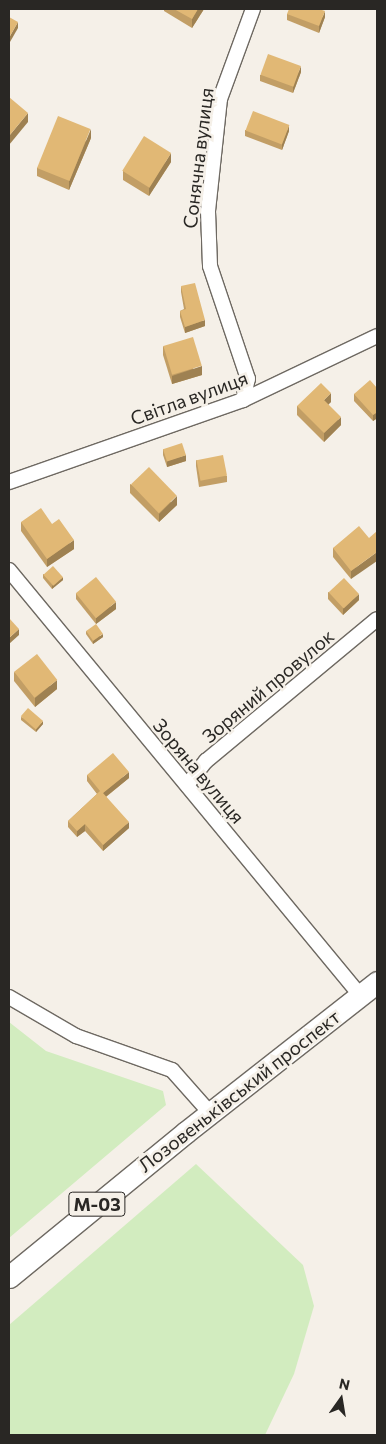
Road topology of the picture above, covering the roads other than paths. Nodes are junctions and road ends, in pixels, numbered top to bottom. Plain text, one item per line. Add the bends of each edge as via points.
1 (253, 9) edge
2 (377, 336) edge
3 (243, 400) junction
4 (9, 482) edge
5 (9, 570) edge
6 (377, 619) edge
7 (187, 785) junction
8 (377, 982) edge
9 (360, 995) junction
10 (9, 997) edge
11 (210, 1113) junction
12 (9, 1277) edge

1 - 3 street, Сонячна вулиця via 220,99 208,211 210,266 248,379
2 - 3 street, Світла вулиця
3 - 4 street, Світла вулиця
5 - 7 street, Зоряна вулиця
6 - 7 street, Зоряний провулок via 206,761
7 - 9 street, Зоряна вулиця
8 - 9 highway, Лозовеньківський проспект / М-03
9 - 11 highway, Лозовеньківський проспект / М-03
10 - 11 street via 76,1036 172,1070
11 - 12 highway, Лозовеньківський проспект / М-03

